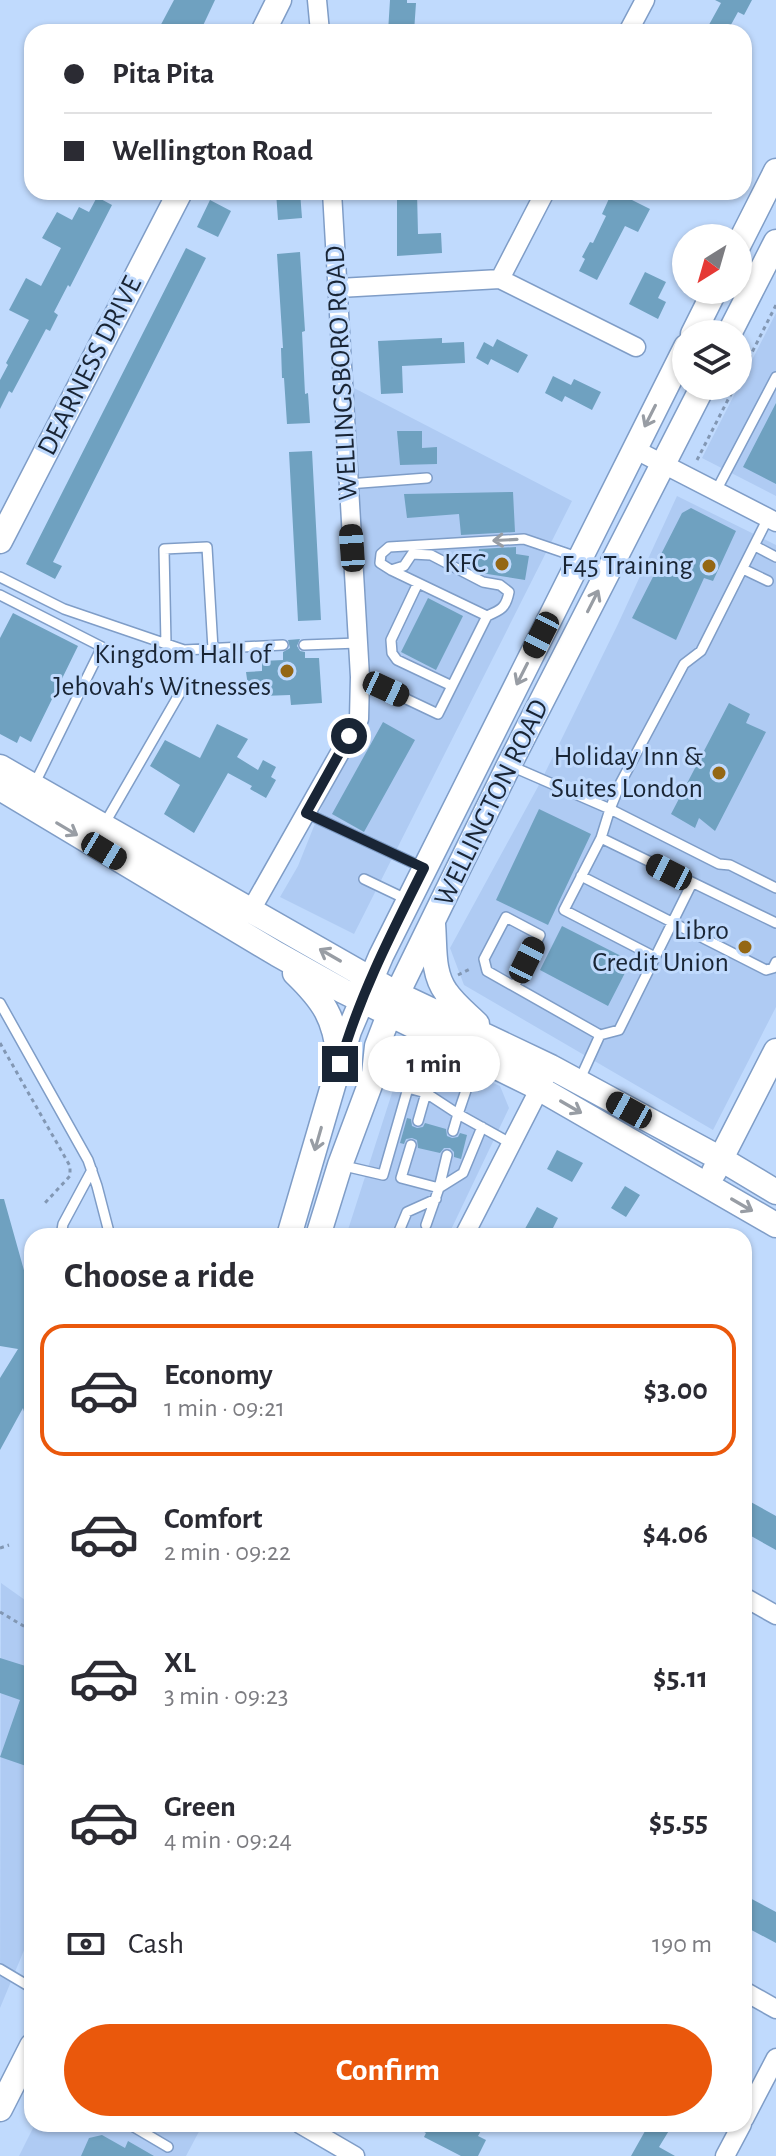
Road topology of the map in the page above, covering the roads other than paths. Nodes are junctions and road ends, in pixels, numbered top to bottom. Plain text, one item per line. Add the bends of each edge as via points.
1 (279, 0) edge
2 (317, 0) edge
3 (645, 0) edge
4 (267, 24) edge
5 (319, 24) edge
6 (632, 24) edge
7 (776, 171) edge
8 (176, 200) edge
9 (333, 200) edge
10 (541, 200) edge
11 (749, 224) edge
12 (776, 242) edge
13 (500, 279) junction
14 (339, 288) junction
15 (736, 320) edge
16 (636, 347) dead end
17 (672, 374) edge
18 (776, 377) edge
19 (696, 400) edge
20 (634, 449) junction
21 (663, 465) junction
22 (427, 478) dead end
23 (348, 484) junction
24 (716, 492) junction
25 (772, 520) edge
26 (0, 541) edge
27 (755, 546) junction
28 (776, 557) edge
29 (580, 558) junction
30 (743, 569) junction
31 (391, 570) junction
32 (607, 573) junction
33 (0, 577) edge
34 (768, 581) dead end
35 (418, 583) junction
36 (0, 595) edge
37 (487, 616) junction
38 (358, 643) junction
39 (166, 644) junction
40 (283, 645) dead end
41 (304, 645) dead end
42 (213, 649) junction
43 (360, 677) junction
44 (184, 686) dead end
45 (452, 686) junction
46 (509, 765) junction
47 (0, 767) edge
48 (33, 786) junction
49 (0, 788) edge
50 (610, 809) junction
51 (306, 813) junction
52 (103, 826) junction
53 (601, 838) junction
54 (424, 868) junction
55 (581, 876) junction
56 (364, 879) dead end
57 (692, 883) junction
58 (776, 888) edge
59 (408, 900) junction
60 (251, 910) junction
61 (433, 922) junction
62 (673, 922) junction
63 (776, 923) edge
64 (277, 954) junction
65 (655, 957) junction
66 (776, 962) edge
67 (515, 985) junction
68 (367, 990) junction
69 (0, 1003) edge
70 (394, 1004) junction
71 (600, 1035) junction
72 (452, 1046) junction
73 (484, 1048) junction
74 (776, 1051) edge
75 (340, 1064) junction
76 (551, 1067) junction
77 (373, 1076) junction
78 (578, 1082) junction
79 (408, 1088) junction
80 (540, 1089) junction
81 (426, 1093) junction
82 (458, 1114) junction
83 (418, 1121) dead end
84 (482, 1127) junction
85 (453, 1131) dead end
86 (512, 1144) junction
87 (411, 1145) dead end
88 (447, 1155) dead end
89 (721, 1159) junction
90 (340, 1165) junction
91 (92, 1170) junction
92 (383, 1175) junction
93 (401, 1178) junction
94 (708, 1185) junction
95 (439, 1188) junction
96 (776, 1192) edge
97 (436, 1199) junction
98 (426, 1225) dead end
99 (776, 1225) edge
100 (62, 1228) edge
101 (108, 1228) edge
102 (291, 1228) edge
103 (320, 1228) edge
104 (400, 1228) edge
105 (468, 1228) edge
106 (752, 1602) edge
107 (776, 1615) edge
108 (0, 1969) edge
109 (24, 1983) edge
110 (752, 1996) edge
111 (776, 2009) edge
112 (776, 2058) edge
113 (24, 2068) edge
114 (752, 2105) edge
115 (0, 2109) edge
116 (143, 2132) edge
117 (314, 2132) edge
118 (738, 2132) edge
119 (168, 2147) dead end
120 (355, 2156) edge
121 (725, 2156) edge

1 - 4 main road
2 - 5 street
3 - 6 street
7 - 11 main road
8 - 26 main road, DEARNESS DRIVE
9 - 14 street, WELLINGSBORO ROAD
10 - 13 street
12 - 15 main road
13 - 14 street
13 - 16 street
14 - 23 street, WELLINGSBORO ROAD
17 -> 20 main road, WELLINGTON ROAD
18 - 24 lane
19 - 21 main road, WELLINGTON ROAD
20 - 21 street
20 - 29 main road, WELLINGTON ROAD
21 - 24 street
21 - 32 main road, WELLINGTON ROAD
22 - 23 lane
23 - 38 street, WELLINGSBORO ROAD
24 - 25 street
25 - 27 lane
27 - 28 lane
27 - 30 lane
29 -> 31 lane via 524,539 404,546 381,554 380,563
29 - 32 main road
29 -> 54 main road, WELLINGTON ROAD
30 - 34 lane
30 - 50 lane via 701,651 687,660 675,679
31 - 35 lane
31 - 37 lane via 404,566 412,554 431,555 483,582 500,585 509,592 507,604
46 -> 32 main road, WELLINGTON ROAD
33 - 39 lane via 64,609
35 - 37 lane
35 - 45 lane via 391,640 392,653
36 - 48 lane via 102,647
37 - 45 lane
38 - 41 lane
38 - 43 street, WELLINGSBORO ROAD
39 - 42 lane via 184,650
39 - 42 lane via 164,549 207,547
40 - 42 lane
43 - 45 lane via 438,714
43 - 51 street, WELLINGSBORO ROAD via 359,719
44 - 52 lane
46 - 50 lane
46 - 61 main road, WELLINGTON ROAD
47 - 48 main road
48 - 52 main road
49 -> 64 main road
50 - 53 lane
50 - 58 lane
51 - 54 lane
51 - 60 street, WELLINGSBORO ROAD
52 - 60 main road
53 - 55 lane
53 - 57 lane
54 - 59 main road, WELLINGTON ROAD
55 - 62 lane
55 - 65 lane via 564,910
56 - 59 lane
57 - 62 lane
57 - 63 lane
59 - 68 main road, WELLINGTON ROAD
68 -> 60 main road
61 - 70 main road, WELLINGTON ROAD
61 - 73 main road via 440,982
62 - 65 lane
62 - 66 lane via 766,970
64 - 68 main road
64 - 75 main road via 326,1009
65 - 71 lane via 619,1030
67 - 67 lane via 487,971 484,959 506,917 540,935
67 - 71 lane
68 - 70 main road
68 - 75 main road, WELLINGTON ROAD
69 - 91 lane
70 - 72 main road
70 - 73 main road
70 - 77 main road, WELLINGTON ROAD via 377,1046
71 - 78 lane
72 - 73 main road
72 - 77 main road via 423,1046
73 - 76 main road
73 - 80 main road
73 - 82 lane
74 - 89 main road
75 -> 102 main road, WELLINGTON ROAD
76 - 78 main road
76 - 80 street
77 - 79 lane
77 - 90 main road, WELLINGTON ROAD
78 - 89 main road
79 - 81 lane
79 - 92 lane
80 - 86 street
80 -> 94 main road
81 - 82 lane
81 - 83 lane
82 - 84 lane
82 - 85 lane
84 - 86 lane
84 - 95 lane via 463,1173
86 - 105 street
87 - 93 lane
88 - 95 lane
89 - 94 main road
89 - 96 main road
90 - 92 lane
90 - 103 main road, WELLINGTON ROAD
91 - 100 lane
91 - 101 lane
92 - 93 lane
93 - 95 lane
94 -> 99 main road
95 - 97 lane
97 - 98 lane
97 - 104 lane via 407,1212
106 - 107 street
108 - 109 lane
110 - 111 street
112 - 114 street
113 - 115 main road
116 - 119 lane
117 - 120 street
118 - 121 street

